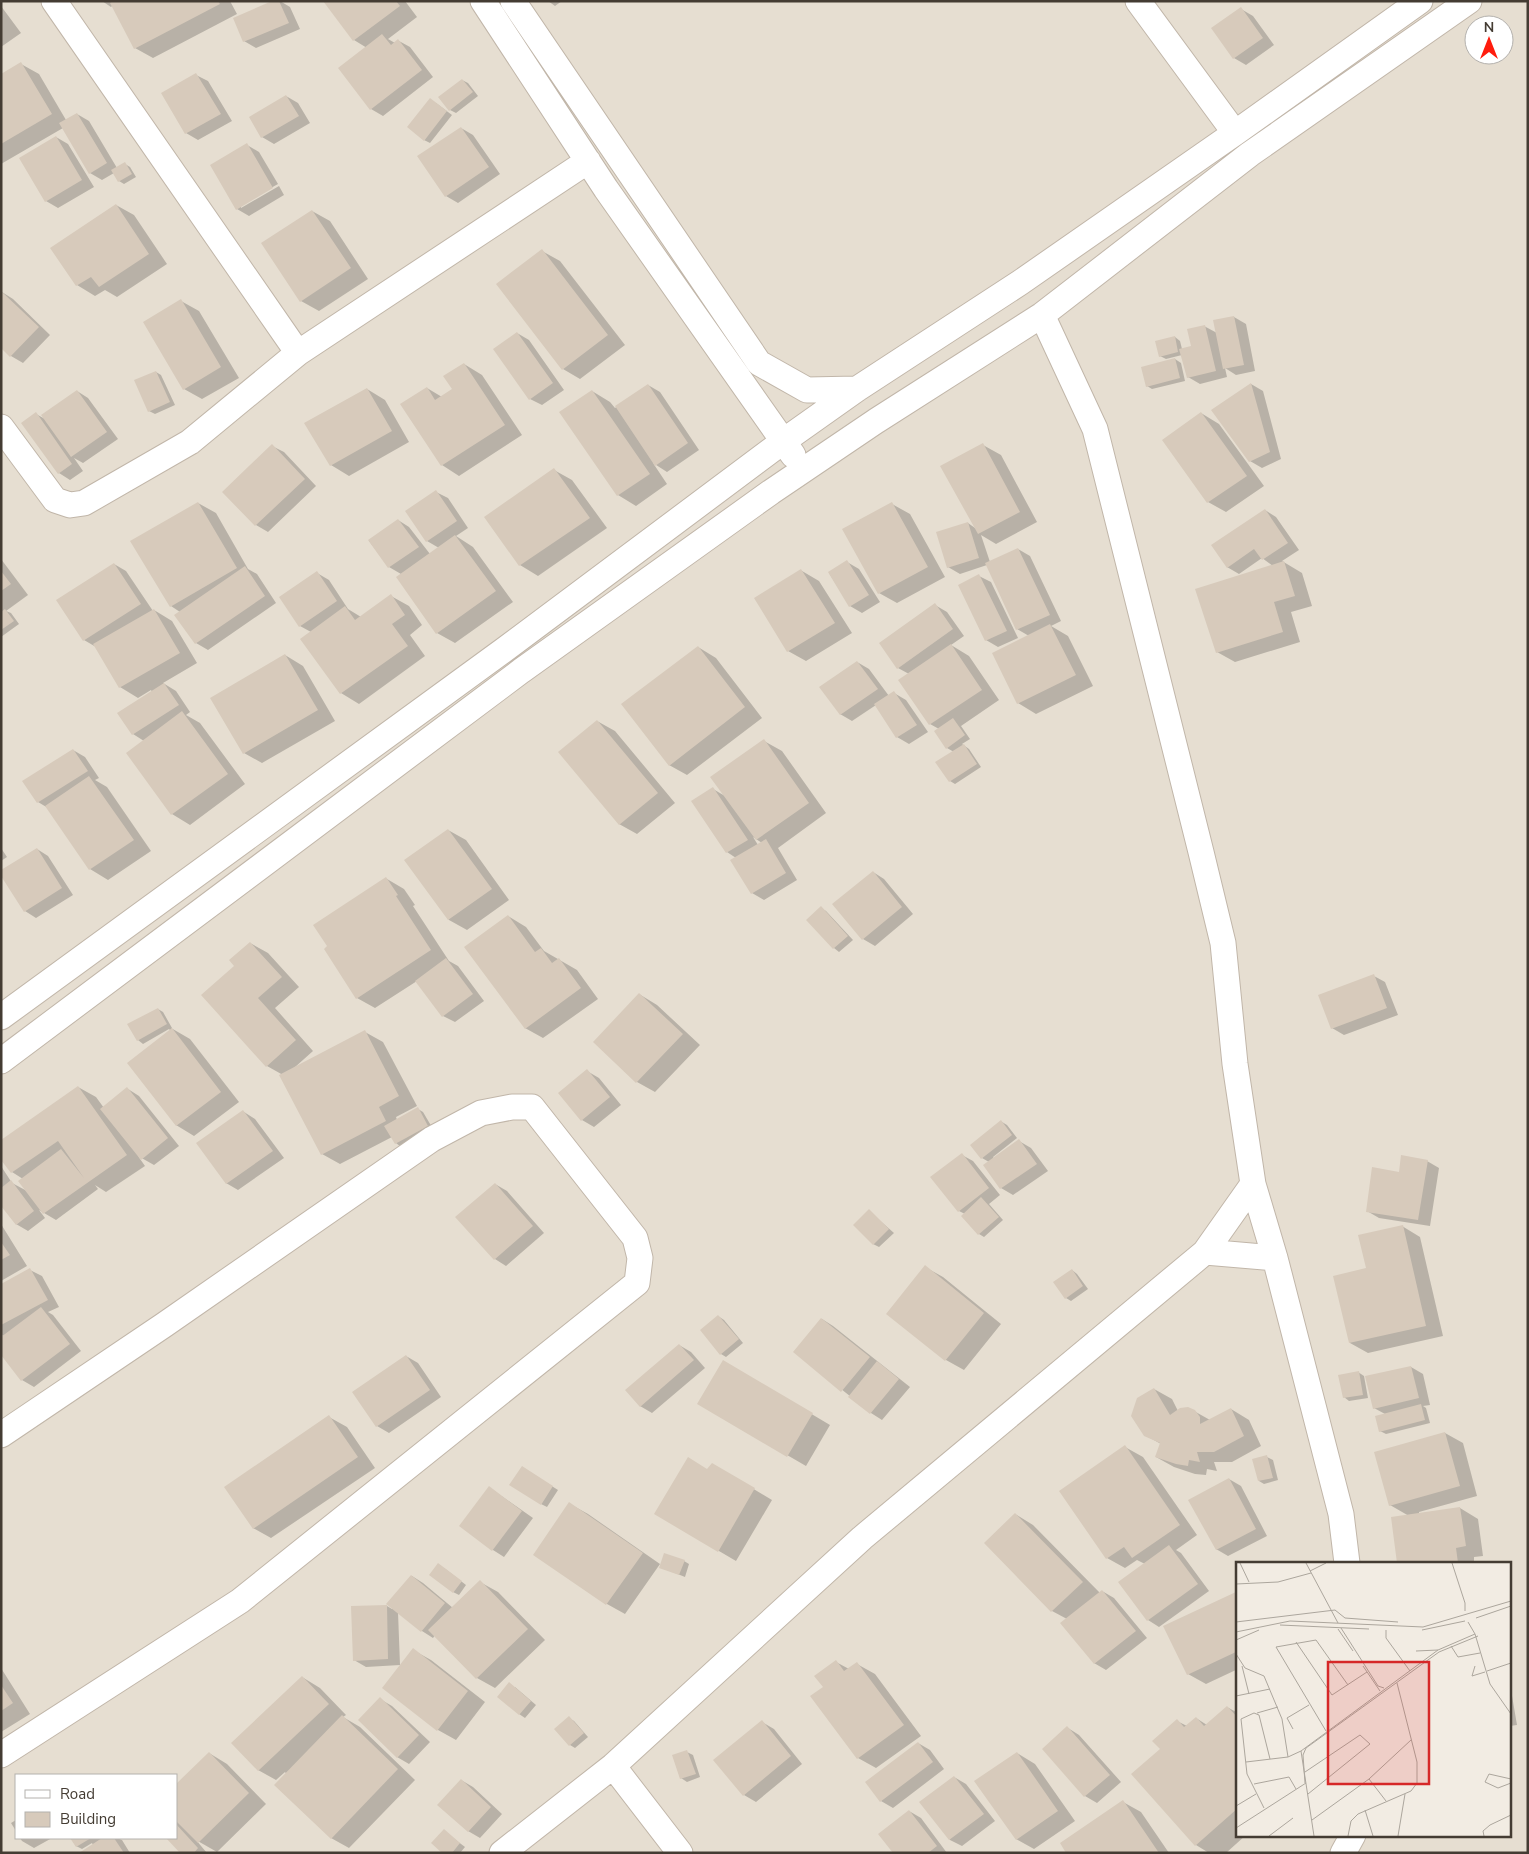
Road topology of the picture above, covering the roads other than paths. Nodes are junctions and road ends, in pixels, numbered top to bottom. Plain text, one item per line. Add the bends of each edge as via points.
1 (54, 1) edge
2 (483, 1) edge
3 (513, 1) edge
4 (1138, 1) edge
5 (1420, 1) edge
6 (1469, 1) edge
7 (1235, 133) junction
8 (588, 161) junction
9 (1042, 315) junction
10 (298, 353) junction
11 (857, 389) junction
12 (1, 427) edge
13 (784, 440) junction
14 (803, 471) junction
15 (1, 1017) edge
16 (1, 1061) edge
17 (1253, 1184) junction
18 (1205, 1252) junction
19 (1275, 1258) junction
20 (1, 1434) edge
21 (1347, 1562) edge
22 (1, 1755) edge
23 (614, 1766) junction
24 (1352, 1836) edge
25 (502, 1853) edge
26 (680, 1853) edge
27 (1343, 1853) edge

1 - 10 street
2 - 8 street
3 - 11 street via 759,363 808,390
4 - 7 street
5 - 7 street
6 - 9 street via 1250,154
7 - 11 street via 1021,282
8 - 10 street
8 - 13 street
9 - 14 street
9 - 17 street via 1095,429 1203,861 1223,944 1235,1064
10 - 12 street via 190,442 84,503 70,505 55,500
11 - 13 street
13 - 14 street
13 - 15 street via 504,650
14 - 16 street via 513,677
17 - 18 street
17 - 19 street
18 - 19 street
18 - 23 street via 862,1538
19 - 21 street via 1341,1514
20 - 22 street via 432,1139 481,1113 532,1107 635,1238 640,1258 637,1283 240,1601
23 - 25 street
23 - 26 street
24 - 27 street

